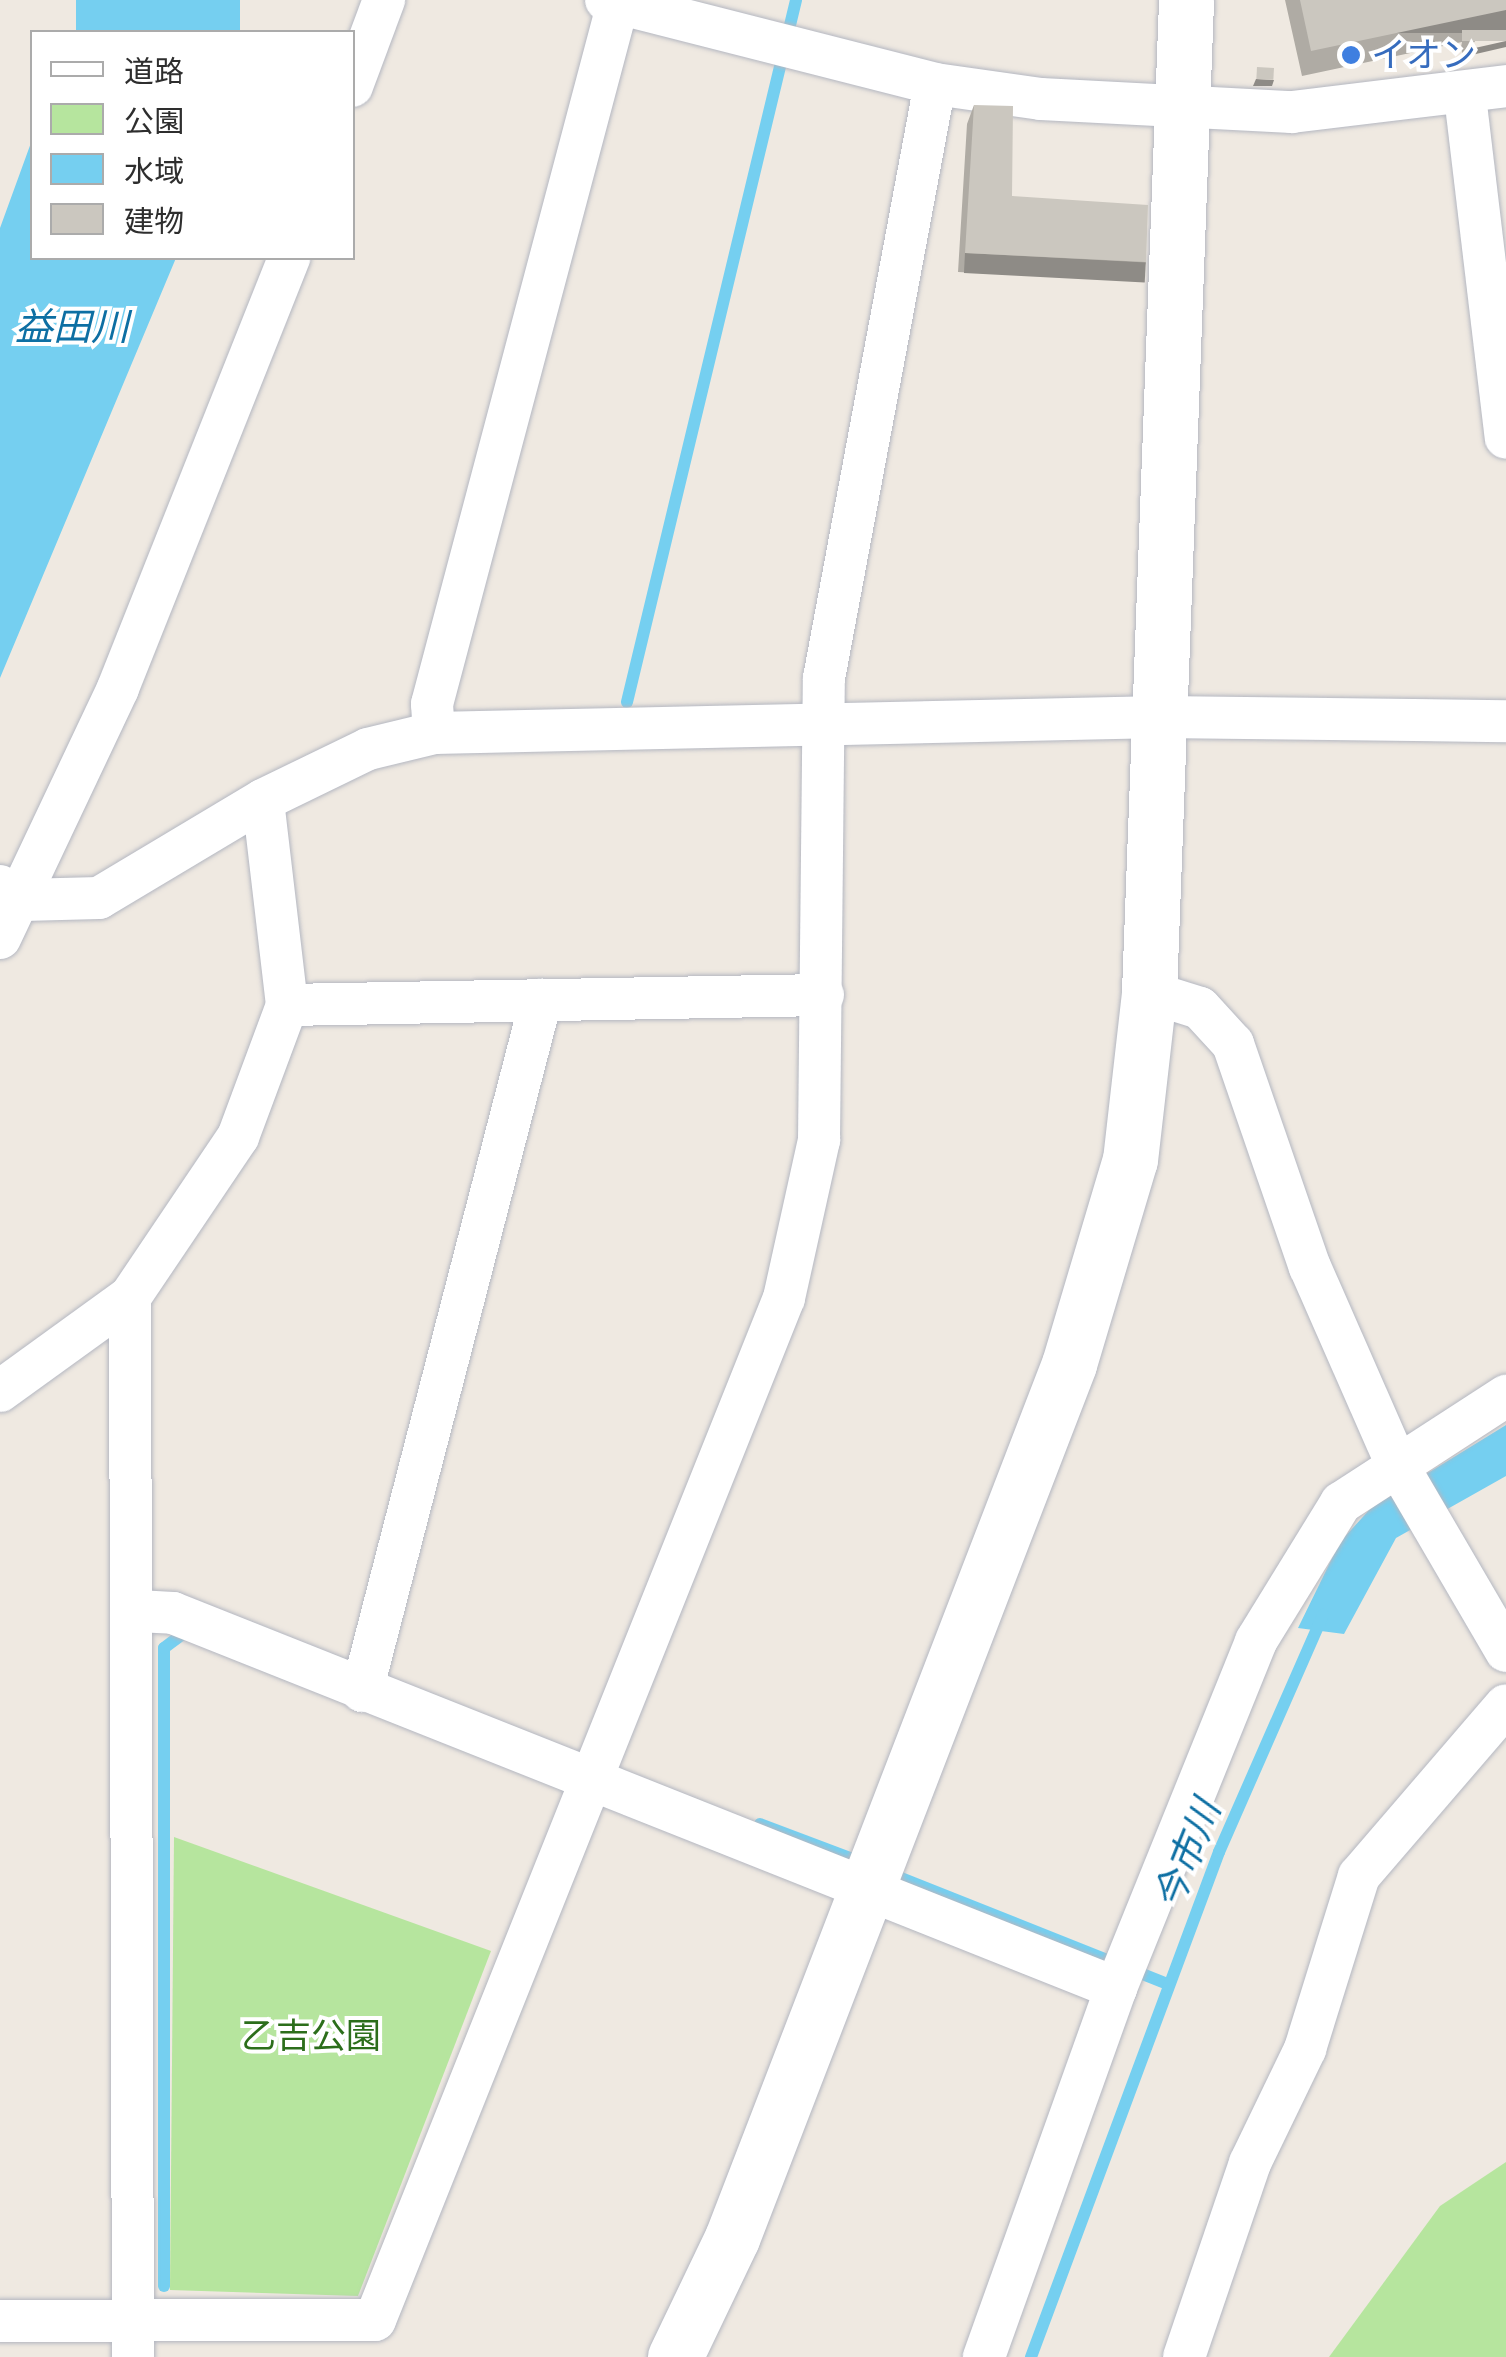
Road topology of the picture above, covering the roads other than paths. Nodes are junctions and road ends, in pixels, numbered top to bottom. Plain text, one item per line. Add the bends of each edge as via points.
1 (384, 0) edge
2 (1186, 0) edge
3 (612, 2) edge
4 (355, 78) edge
5 (935, 84) junction
6 (1506, 86) edge
7 (1465, 96) junction
8 (1188, 110) junction
9 (288, 260) edge
10 (1506, 438) edge
11 (1161, 717) junction
12 (1506, 721) edge
13 (822, 726) junction
14 (434, 734) junction
15 (264, 800) junction
16 (12, 893) edge
17 (0, 938) edge
18 (1149, 992) junction
19 (823, 995) junction
20 (541, 1000) junction
21 (287, 1005) junction
22 (130, 1297) junction
23 (0, 1391) edge
24 (1506, 1396) edge
25 (1402, 1472) junction
26 (137, 1610) junction
27 (1506, 1652) edge
28 (362, 1691) junction
29 (1506, 1704) edge
30 (589, 1784) junction
31 (866, 1890) junction
32 (1116, 1988) junction
33 (0, 2322) edge
34 (132, 2341) edge
35 (676, 2357) edge
36 (984, 2357) edge
37 (1184, 2357) edge

1 - 4 street
2 - 8 street
3 - 5 street
3 - 14 street via 432,704
5 - 8 street
5 - 13 street
6 - 7 street
7 - 8 street via 1292,112
7 - 10 street
8 - 11 street
9 - 16 street
11 - 12 street
11 - 13 street
11 - 18 street
13 - 14 street
13 - 19 street
14 - 15 street via 368,749
15 - 16 street via 99,898
15 - 21 street
16 - 17 street
18 - 25 street via 1200,1008 1234,1044 1310,1266
18 - 31 street via 1130,1160 1069,1364
19 - 20 street
19 - 30 street via 819,1140 784,1298
20 - 21 street
20 - 28 street
21 - 22 street via 238,1137
22 - 23 street
22 - 26 street
24 - 25 street
25 - 27 street
25 - 32 street via 1340,1503 1256,1640
26 - 28 street via 173,1613
26 - 34 street
28 - 30 street
29 - 37 street via 1359,1876 1305,2049 1250,2163
30 - 31 street
30 - 34 street via 375,2320
31 - 32 street
31 - 35 street via 732,2238
32 - 36 street
33 - 34 street

